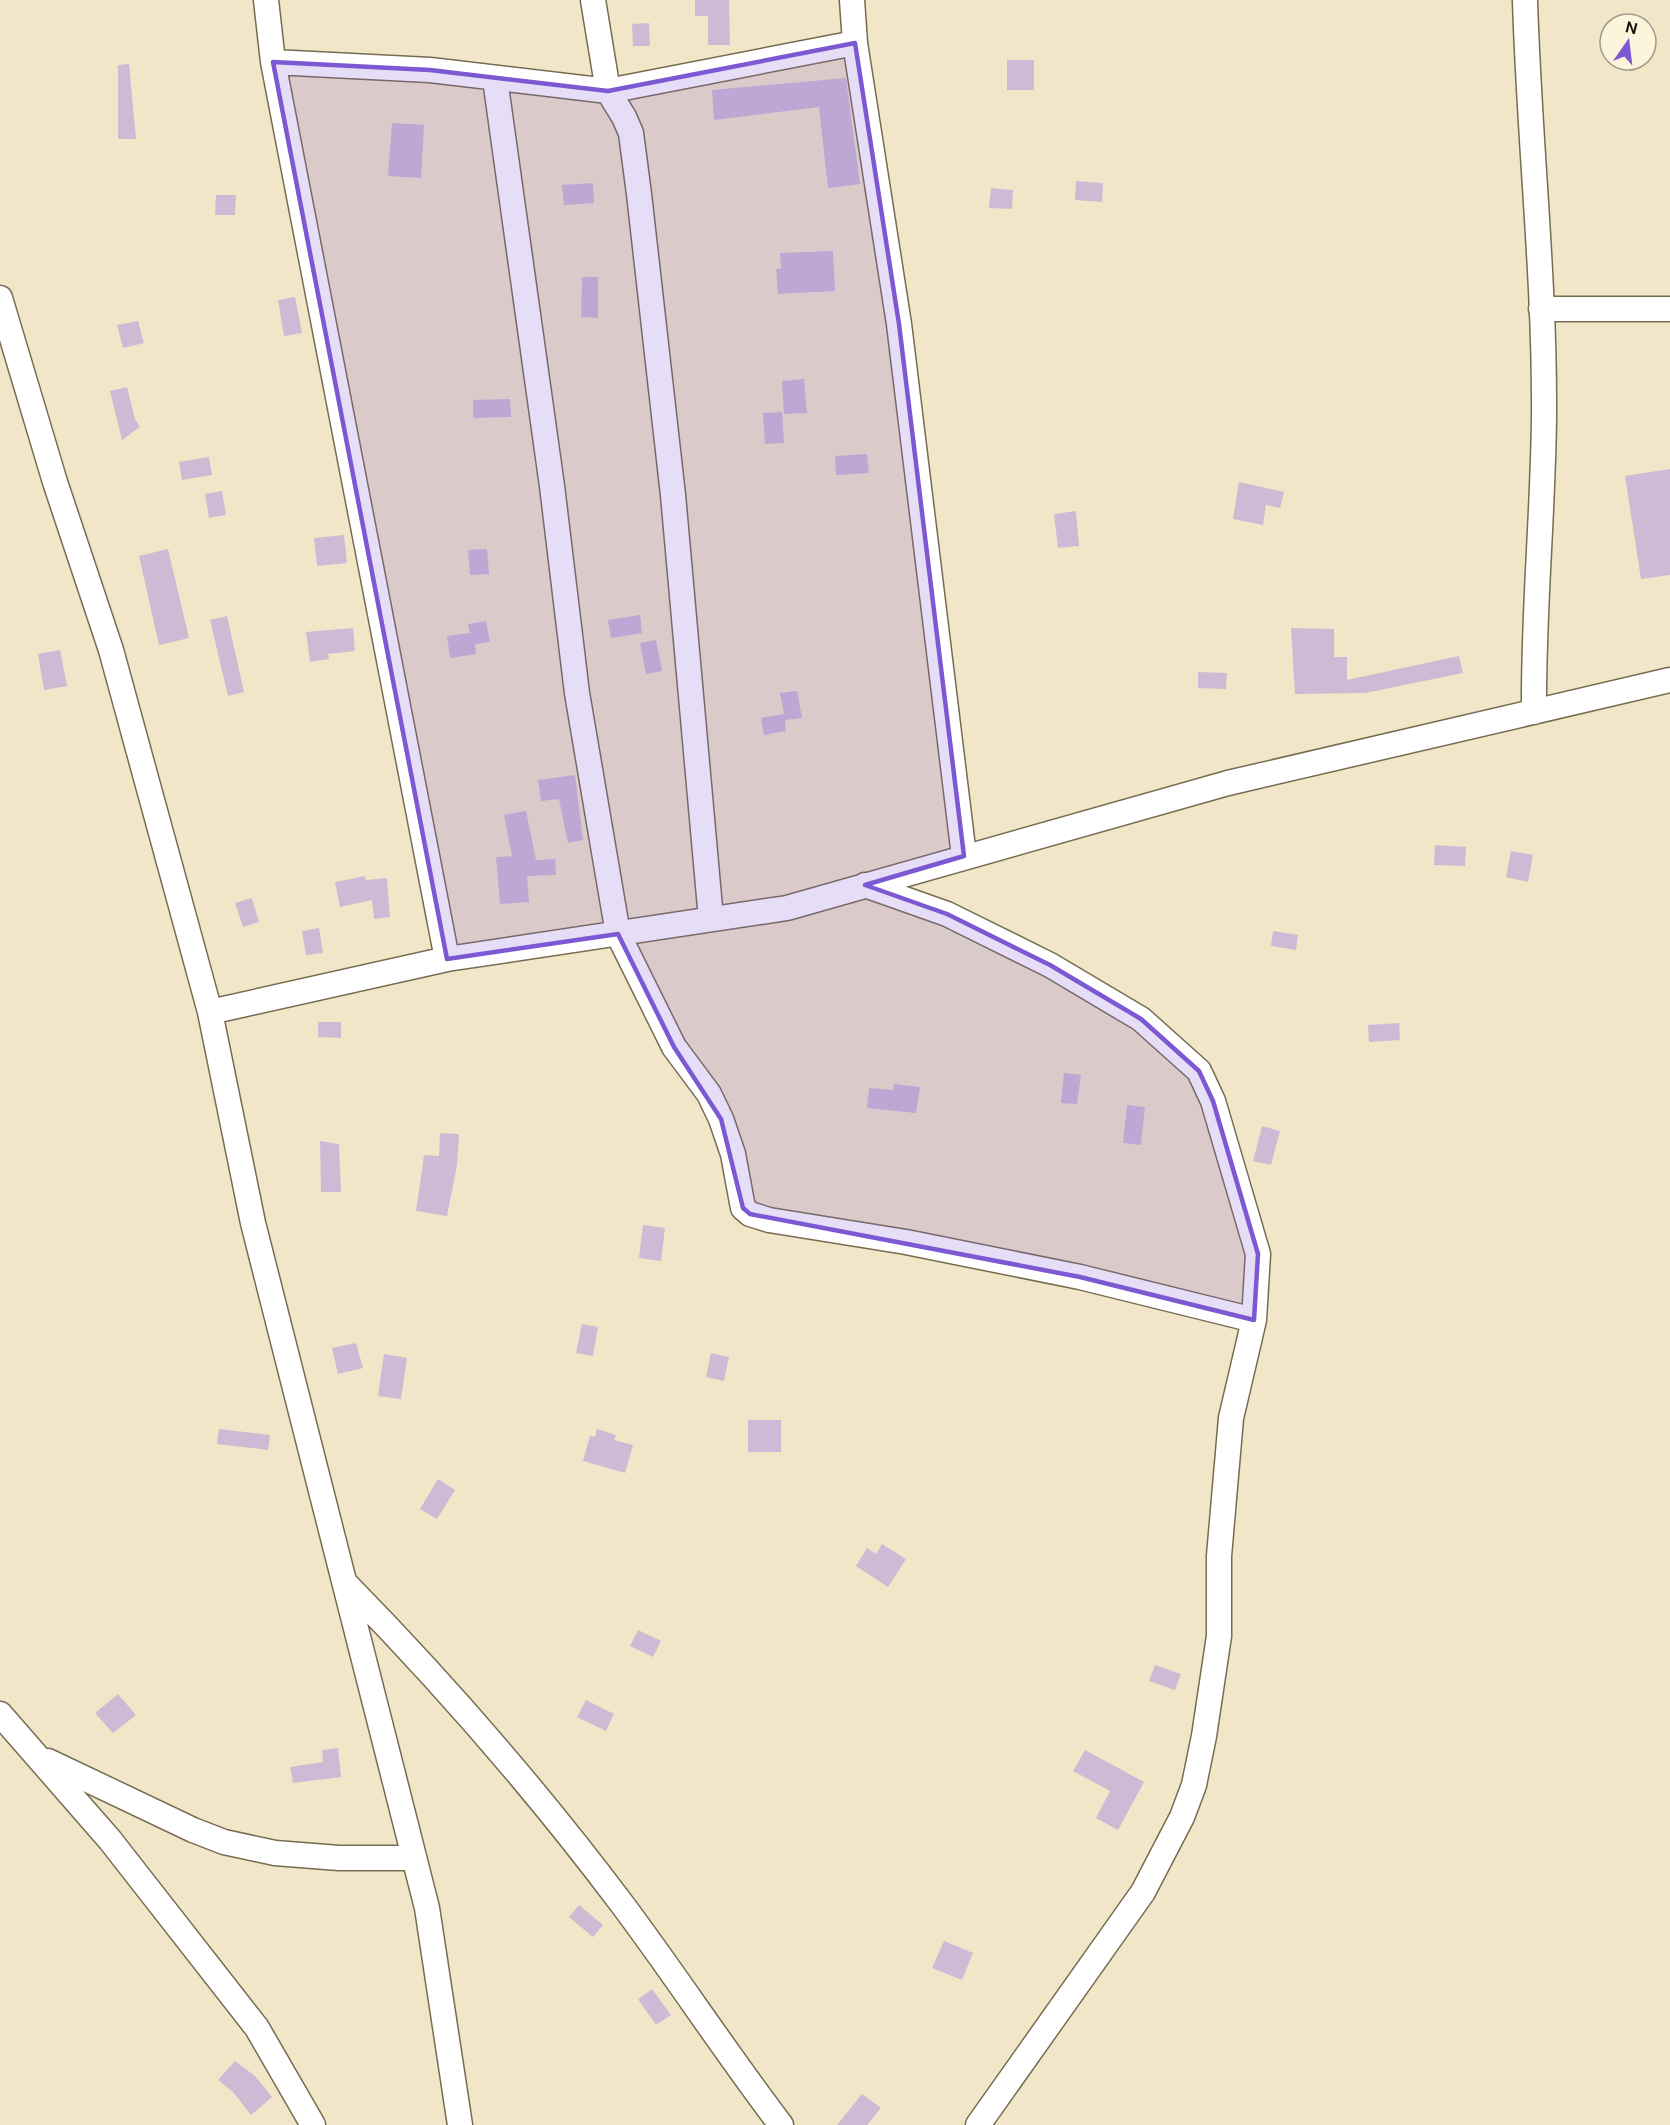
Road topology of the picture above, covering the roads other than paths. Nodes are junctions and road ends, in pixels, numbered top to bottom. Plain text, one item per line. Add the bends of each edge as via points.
1 (266, 0) edge
2 (593, 0) edge
3 (852, 0) edge
4 (1525, 0) edge
5 (855, 43) junction
6 (273, 62) junction
7 (495, 79) junction
8 (608, 91) junction
9 (0, 298) edge
10 (1540, 309) junction
11 (1670, 309) edge
12 (1670, 680) edge
13 (1534, 712) junction
14 (964, 856) junction
15 (865, 885) junction
16 (711, 919) junction
17 (618, 934) junction
18 (447, 959) junction
19 (210, 1012) junction
20 (1254, 1320) junction
21 (343, 1581) junction
22 (0, 1714) edge
23 (38, 1756) junction
24 (413, 1858) junction
25 (302, 2120) edge
26 (460, 2125) edge
27 (782, 2125) edge
28 (978, 2125) edge

1 - 6 street
2 - 8 street
3 - 5 street
4 - 10 street
5 - 8 street
5 - 14 street via 899,324
6 - 7 street via 430,70
6 - 18 street
7 - 8 street
7 - 17 street via 577,693
8 - 16 street via 631,133 639,194 673,495
9 - 19 street via 111,650
10 - 11 street
10 - 13 street via 1544,417 1533,633
12 - 13 street
13 - 14 street via 1285,768
14 - 15 street
15 - 16 street via 787,908
15 - 20 street via 947,914 1050,965 1141,1019 1199,1071 1213,1101 1258,1254
16 - 17 street
17 - 18 street
17 - 20 street via 674,1047 709,1094 721,1119 733,1154 743,1208 750,1214 1080,1277
18 - 19 street
19 - 21 street via 253,1223
20 - 28 street via 1231,1418 1218,1556 1219,1636 1194,1785 1143,1892
21 - 24 street
21 - 27 street via 405,1645 532,1790 622,1904
22 - 23 street
23 - 24 street via 224,1842 275,1853
23 - 25 street via 110,1840 257,2028
24 - 26 street via 427,1908

